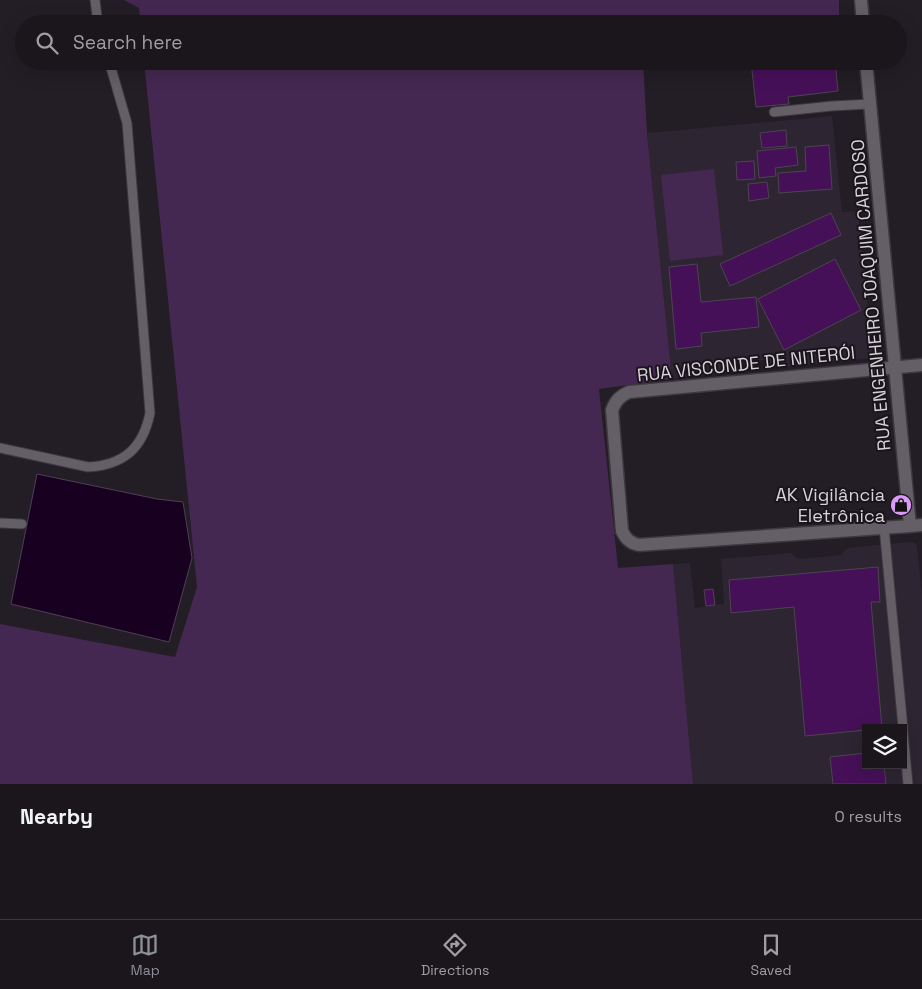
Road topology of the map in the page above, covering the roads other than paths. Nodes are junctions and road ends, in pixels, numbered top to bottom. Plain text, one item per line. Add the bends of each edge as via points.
1 (95, 0) edge
2 (862, 0) edge
3 (97, 15) edge
4 (863, 15) edge
5 (112, 70) edge
6 (867, 70) edge
7 (870, 104) junction
8 (774, 112) dead end
9 (922, 364) edge
10 (895, 367) junction
11 (0, 448) edge
12 (0, 523) edge
13 (22, 524) dead end
14 (916, 525) edge
15 (884, 528) junction
16 (902, 724) edge
17 (907, 769) edge
18 (908, 784) edge

1 - 3 lane
2 - 4 street
5 - 11 lane via 127,122 150,413 147,428 127,456 102,466 88,467
6 - 7 street, RUA ENGENHEIRO JOAQUIM CARDOSO
7 - 8 lane
7 - 10 street, RUA ENGENHEIRO JOAQUIM CARDOSO
9 - 10 street, RUA VISCONDE DE NITERÓI
10 - 14 street, RUA ENGENHEIRO JOAQUIM CARDOSO
10 - 15 street, RUA VISCONDE DE NITERÓI via 629,392 615,402 612,410 622,531 632,544
12 - 13 lane
14 - 15 street
15 - 16 lane
17 - 18 lane

